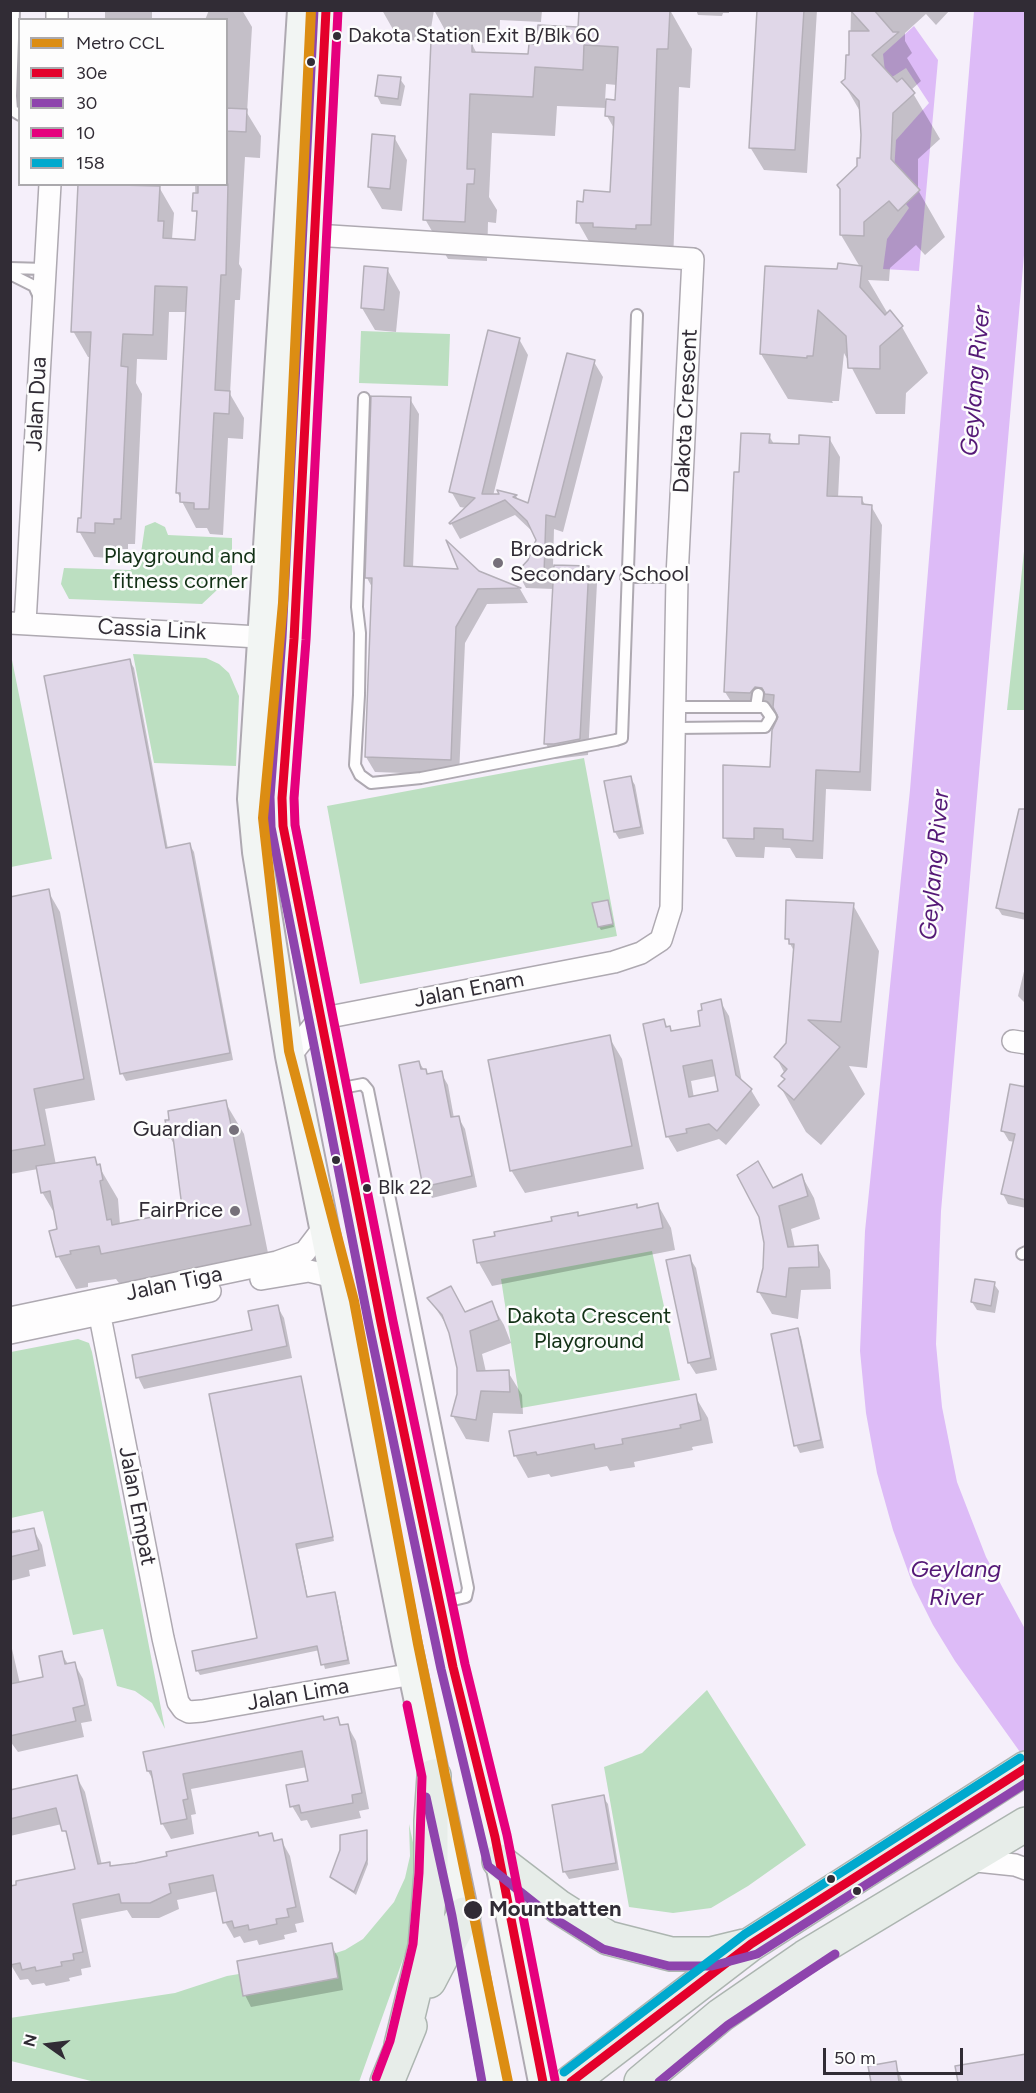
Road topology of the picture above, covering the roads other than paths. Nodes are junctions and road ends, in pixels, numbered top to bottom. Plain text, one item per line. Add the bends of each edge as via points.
1 (14, 10) edge
2 (302, 10) edge
3 (326, 10) edge
4 (18, 114) edge
5 (50, 186) edge
6 (315, 235) junction
7 (10, 268) edge
8 (45, 269) junction
9 (10, 274) edge
10 (43, 304) junction
11 (637, 315) dead end
12 (364, 398) dead end
13 (677, 577) junction
14 (626, 578) junction
15 (18, 623) edge
16 (265, 637) junction
17 (294, 639) junction
18 (758, 694) dead end
19 (675, 706) junction
20 (756, 707) junction
21 (675, 728) junction
22 (661, 940) joint
23 (319, 1019) junction
24 (290, 1056) junction
25 (324, 1227) junction
26 (334, 1277) junction
27 (99, 1309) junction
28 (17, 1324) edge
29 (413, 1674) junction
30 (183, 1709) joint
31 (1022, 1769) edge
32 (434, 1776) junction
33 (1026, 1824) edge
34 (967, 1860) junction
35 (499, 1861) junction
36 (1026, 1869) edge
37 (464, 1914) junction
38 (751, 1944) junction
39 (721, 2015) junction
40 (401, 2045) junction
41 (387, 2082) edge
42 (494, 2082) edge
43 (543, 2082) edge
44 (572, 2082) edge
45 (641, 2082) edge
46 (671, 2082) edge

1 - 4 lane via 11,96 12,110
2 - 16 main road
3 - 6 main road
5 - 8 street, Jalan Dua
6 - 13 street, Dakota Crescent via 693,259
6 - 17 main road
7 - 8 lane
8 - 10 street, Jalan Dua
9 - 10 lane via 34,286
10 - 15 street, Jalan Dua
11 - 14 lane
12 - 14 lane via 355,765 360,776 371,783 421,778 622,738
13 - 14 lane
13 - 19 street, Dakota Crescent
15 - 16 street, Cassia Link
16 - 17 street, Cassia Link
16 - 24 main road via 252,799
17 - 23 main road via 283,826
18 - 20 lane
19 - 20 lane
19 - 21 street, Dakota Crescent
20 - 21 lane via 768,710 771,717 765,727
21 - 22 street, Dakota Crescent via 671,908
22 - 23 street, Jalan Enam via 641,953 614,962
23 - 24 street
23 - 35 main road via 440,1603
24 - 25 main road
25 - 26 main road
25 - 27 street, Jalan Tiga via 305,1252
26 - 27 street, Jalan Tiga via 309,1271
26 - 29 main road
27 - 28 street, Jalan Tiga
27 - 30 street, Jalan Empat via 163,1638
29 - 30 street, Jalan Lima via 202,1711
29 - 32 main road
31 - 38 main road
32 - 37 main road
32 - 40 main road via 425,1946
33 - 34 main road
34 - 36 street
34 - 39 main road via 806,1957
35 - 38 main road via 608,1938 670,1954 711,1954
35 - 43 main road
37 - 40 main road via 438,1959
37 - 42 main road
38 - 44 main road
39 - 45 main road
39 - 46 main road
40 - 41 main road

